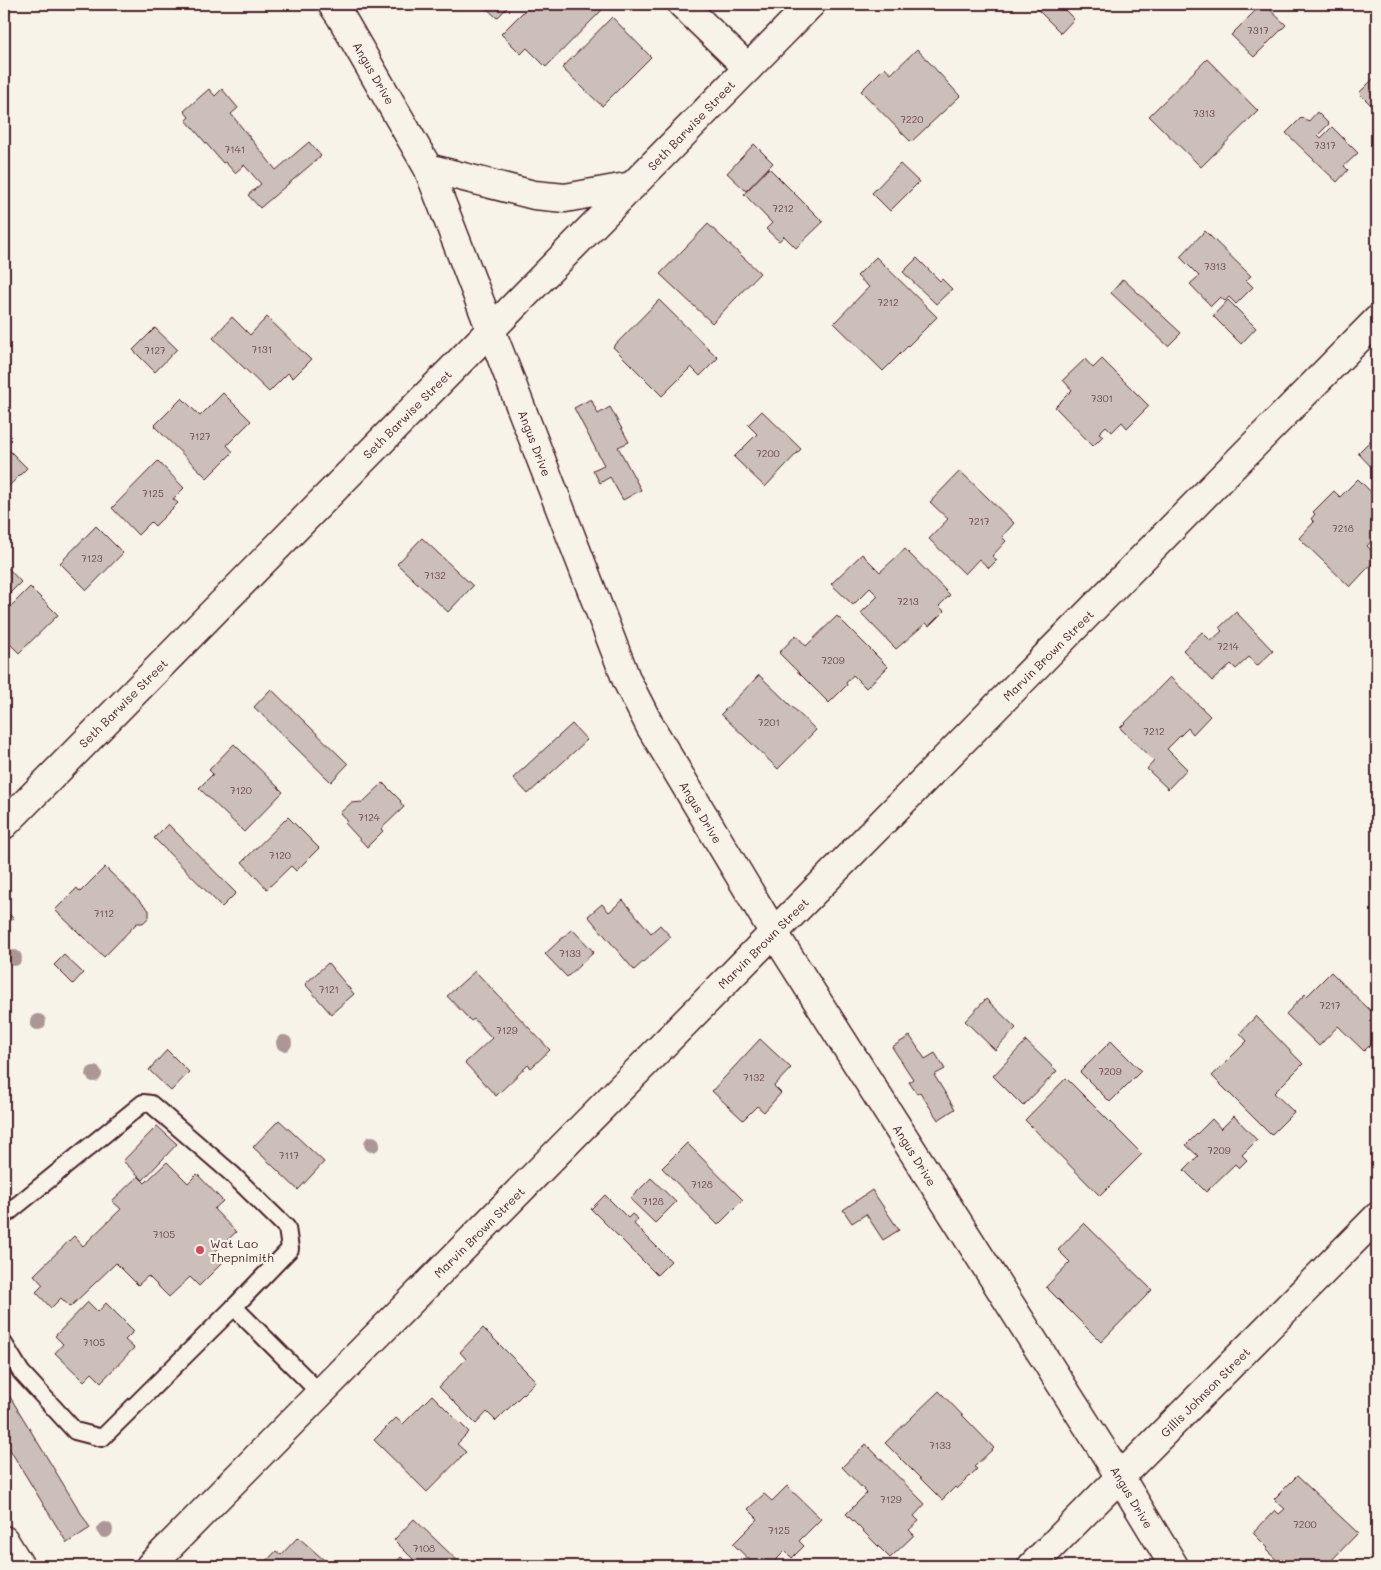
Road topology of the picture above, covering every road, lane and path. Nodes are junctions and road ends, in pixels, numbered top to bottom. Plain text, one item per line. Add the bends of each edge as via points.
1 (332, 4) edge
2 (682, 4) edge
3 (811, 4) edge
4 (748, 68) junction
5 (428, 168) junction
6 (632, 186) junction
7 (1377, 320) edge
8 (491, 330) junction
9 (4, 825) edge
10 (774, 933) junction
11 (4, 1216) edge
12 (1377, 1217) edge
13 (234, 1307) junction
14 (4, 1344) edge
15 (320, 1393) junction
16 (1120, 1477) junction
17 (4, 1540) edge
18 (20, 1566) edge
19 (150, 1566) edge
20 (1032, 1566) edge
21 (1174, 1566) edge

1 - 5 street, Angus Drive
2 - 4 street
3 - 4 street, Seth Barwise Street
4 - 6 street, Seth Barwise Street
5 - 6 street via 534,195 565,198
5 - 8 street, Angus Drive
6 - 8 street, Seth Barwise Street
7 - 10 street, Marvin Brown Street
8 - 9 street, Seth Barwise Street
8 - 10 street, Angus Drive via 627,681 650,726
10 - 15 street, Marvin Brown Street
10 - 16 street, Angus Drive
11 - 13 lane via 143,1103 151,1104 232,1174 287,1228 290,1249
12 - 16 street, Gillis Johnson Street
13 - 14 lane via 102,1438 75,1432 22,1372
13 - 15 lane
15 - 19 street, Marvin Brown Street
16 - 20 street, Gillis Johnson Street
16 - 21 street, Angus Drive
17 - 18 street

